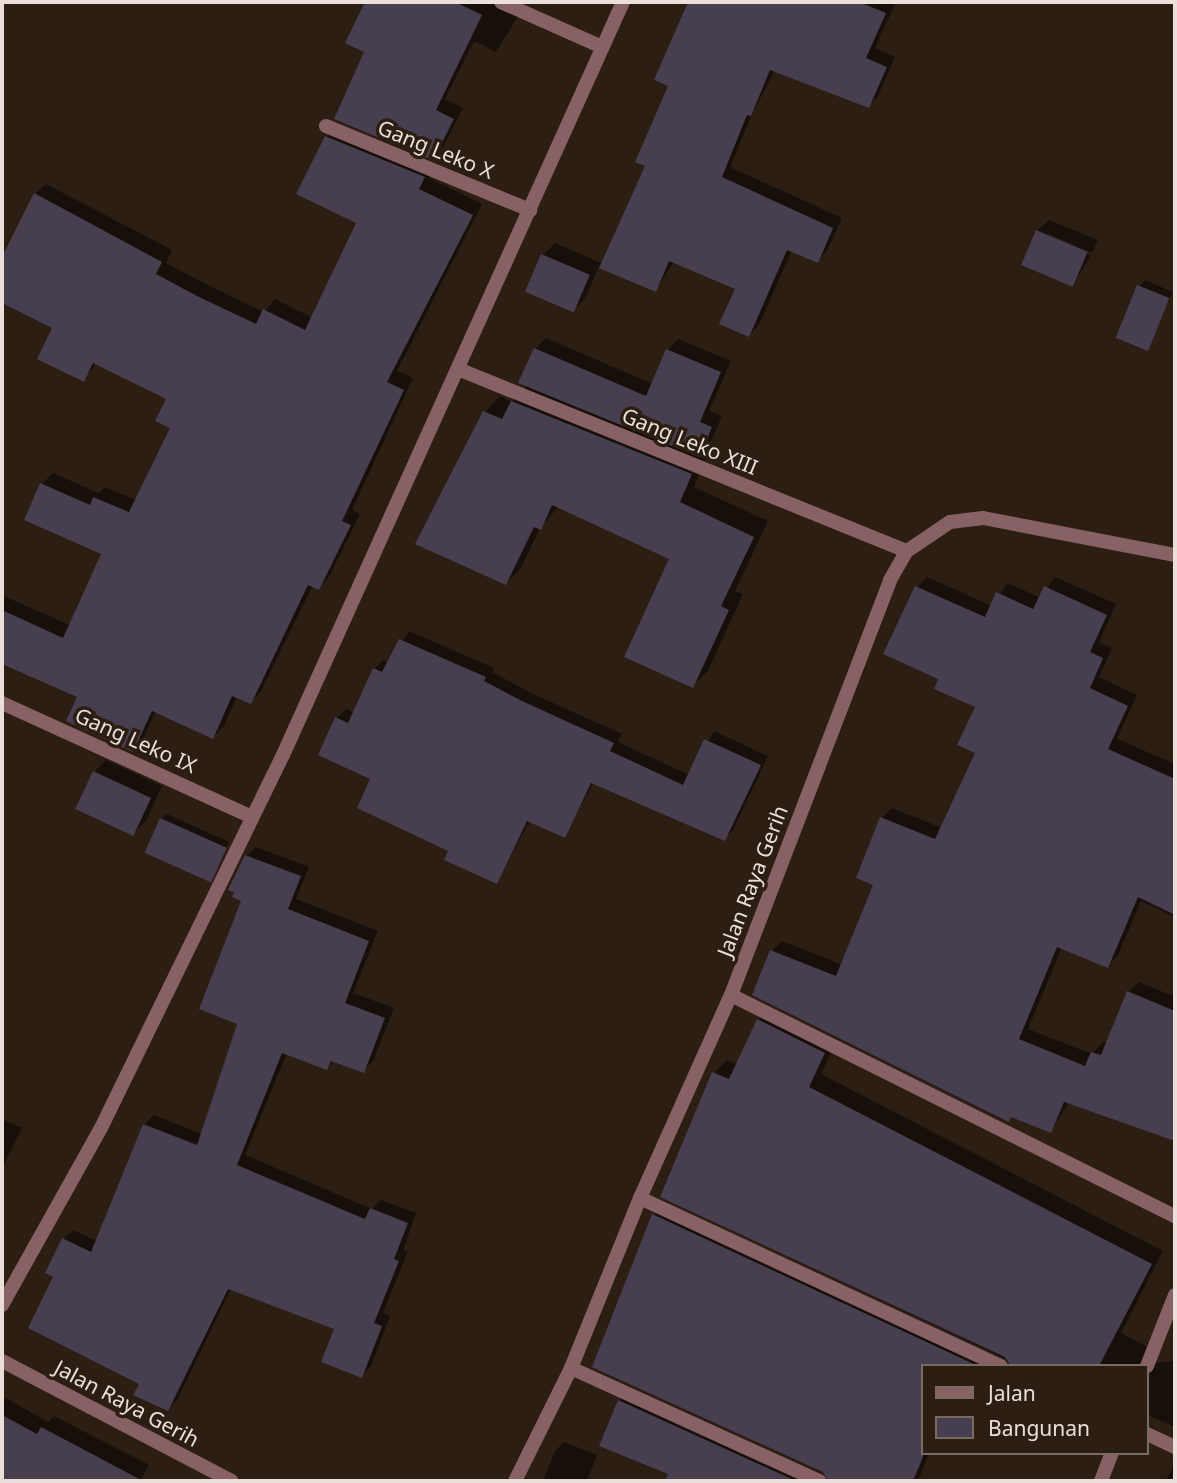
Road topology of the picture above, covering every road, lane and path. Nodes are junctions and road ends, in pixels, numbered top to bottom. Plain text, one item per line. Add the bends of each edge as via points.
1 (501, 2) edge
2 (624, 2) edge
3 (602, 47) junction
4 (326, 127) dead end
5 (530, 210) junction
6 (458, 369) junction
7 (907, 551) junction
8 (1175, 555) edge
9 (2, 704) edge
10 (252, 817) junction
11 (732, 995) junction
12 (640, 1198) junction
13 (1175, 1216) edge
14 (1175, 1295) edge
15 (2, 1305) edge
16 (2, 1361) edge
17 (997, 1364) edge
18 (1148, 1364) edge
19 (571, 1368) junction
20 (1149, 1435) edge
21 (1175, 1447) edge
22 (1111, 1455) edge
23 (232, 1481) edge
24 (515, 1481) edge
25 (819, 1481) edge
26 (1101, 1481) edge

1 - 3 street
2 - 3 street
3 - 5 street
4 - 5 street, Gang Leko X
5 - 6 street
6 - 7 street, Gang Leko XIII
6 - 10 street
7 - 8 street, Jalan Raya Gerih via 950,522 983,518
7 - 11 street, Jalan Raya Gerih via 890,580
9 - 10 street, Gang Leko IX
10 - 15 street via 101,1128
11 - 12 street, Jalan Raya Gerih
11 - 13 street
12 - 17 street
12 - 19 street, Jalan Raya Gerih
14 - 18 street
16 - 23 street, Jalan Raya Gerih
19 - 24 street, Jalan Raya Gerih
19 - 25 street
20 - 21 street
22 - 26 street

